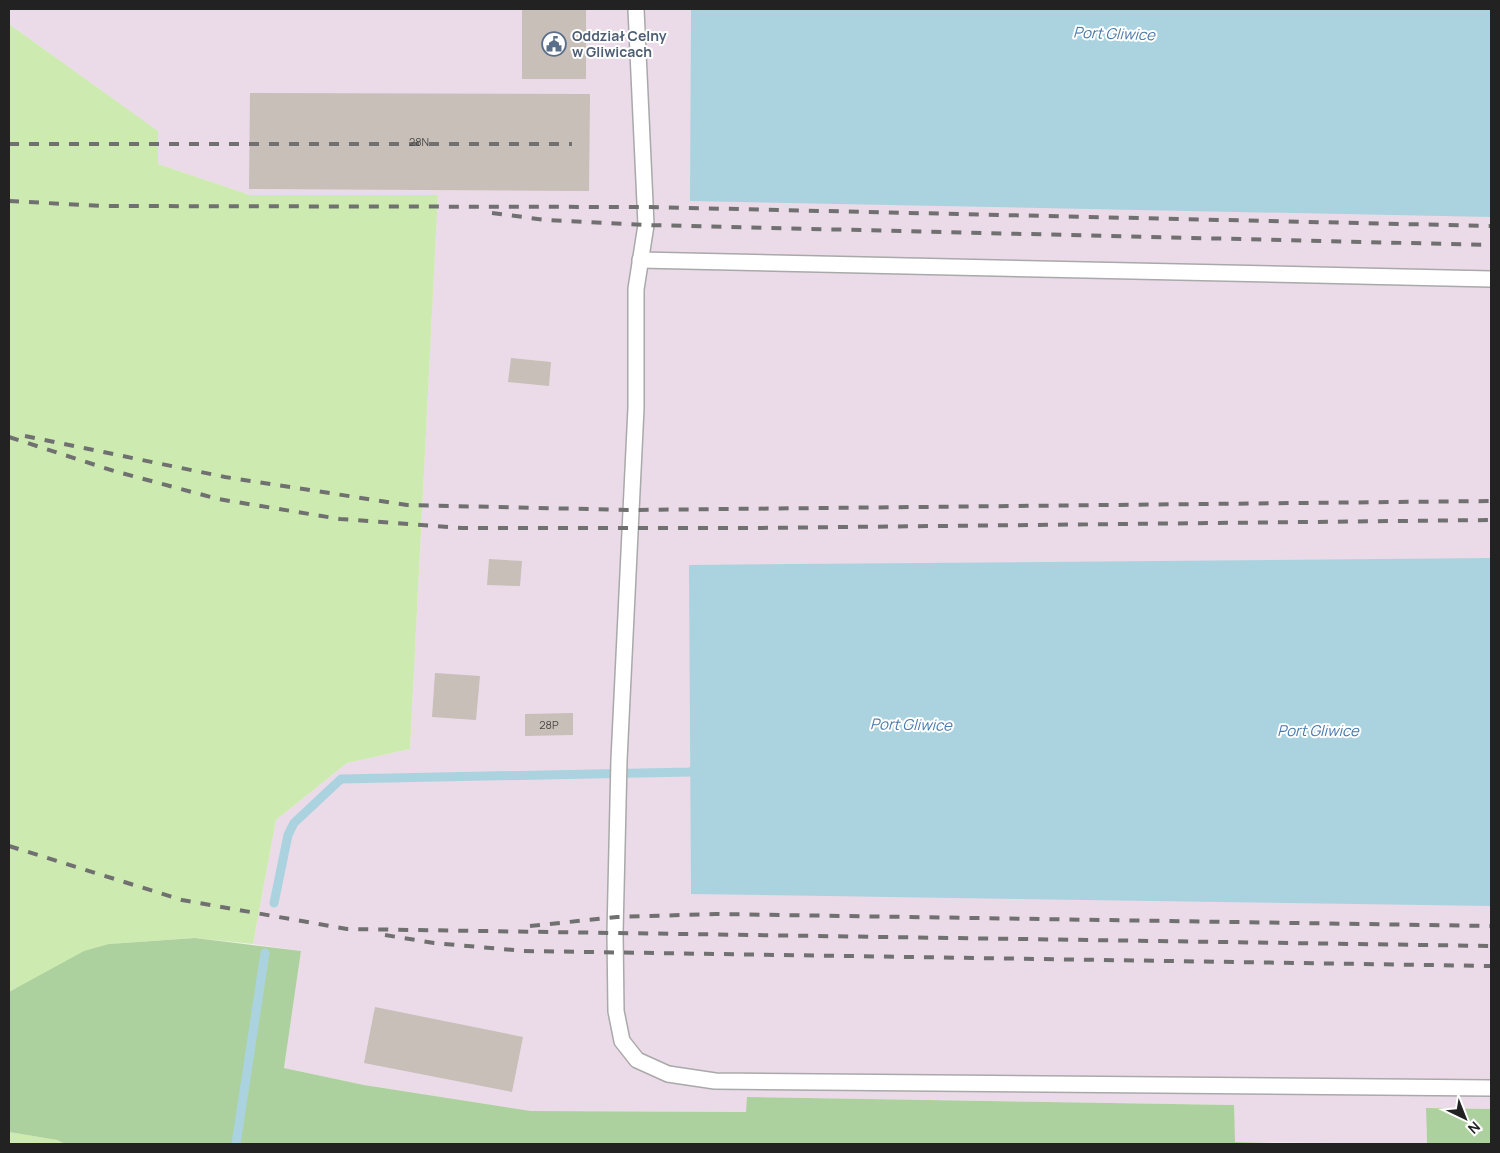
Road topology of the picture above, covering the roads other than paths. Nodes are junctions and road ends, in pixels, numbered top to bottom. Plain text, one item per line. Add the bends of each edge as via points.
1 (636, 9) edge
2 (640, 260) junction
3 (1491, 279) edge
4 (1491, 1088) edge

1 - 2 lane via 646,224
2 - 3 lane
2 - 4 lane via 636,289 636,399 619,760 615,933 616,1011 622,1041 637,1060 668,1074 715,1081

